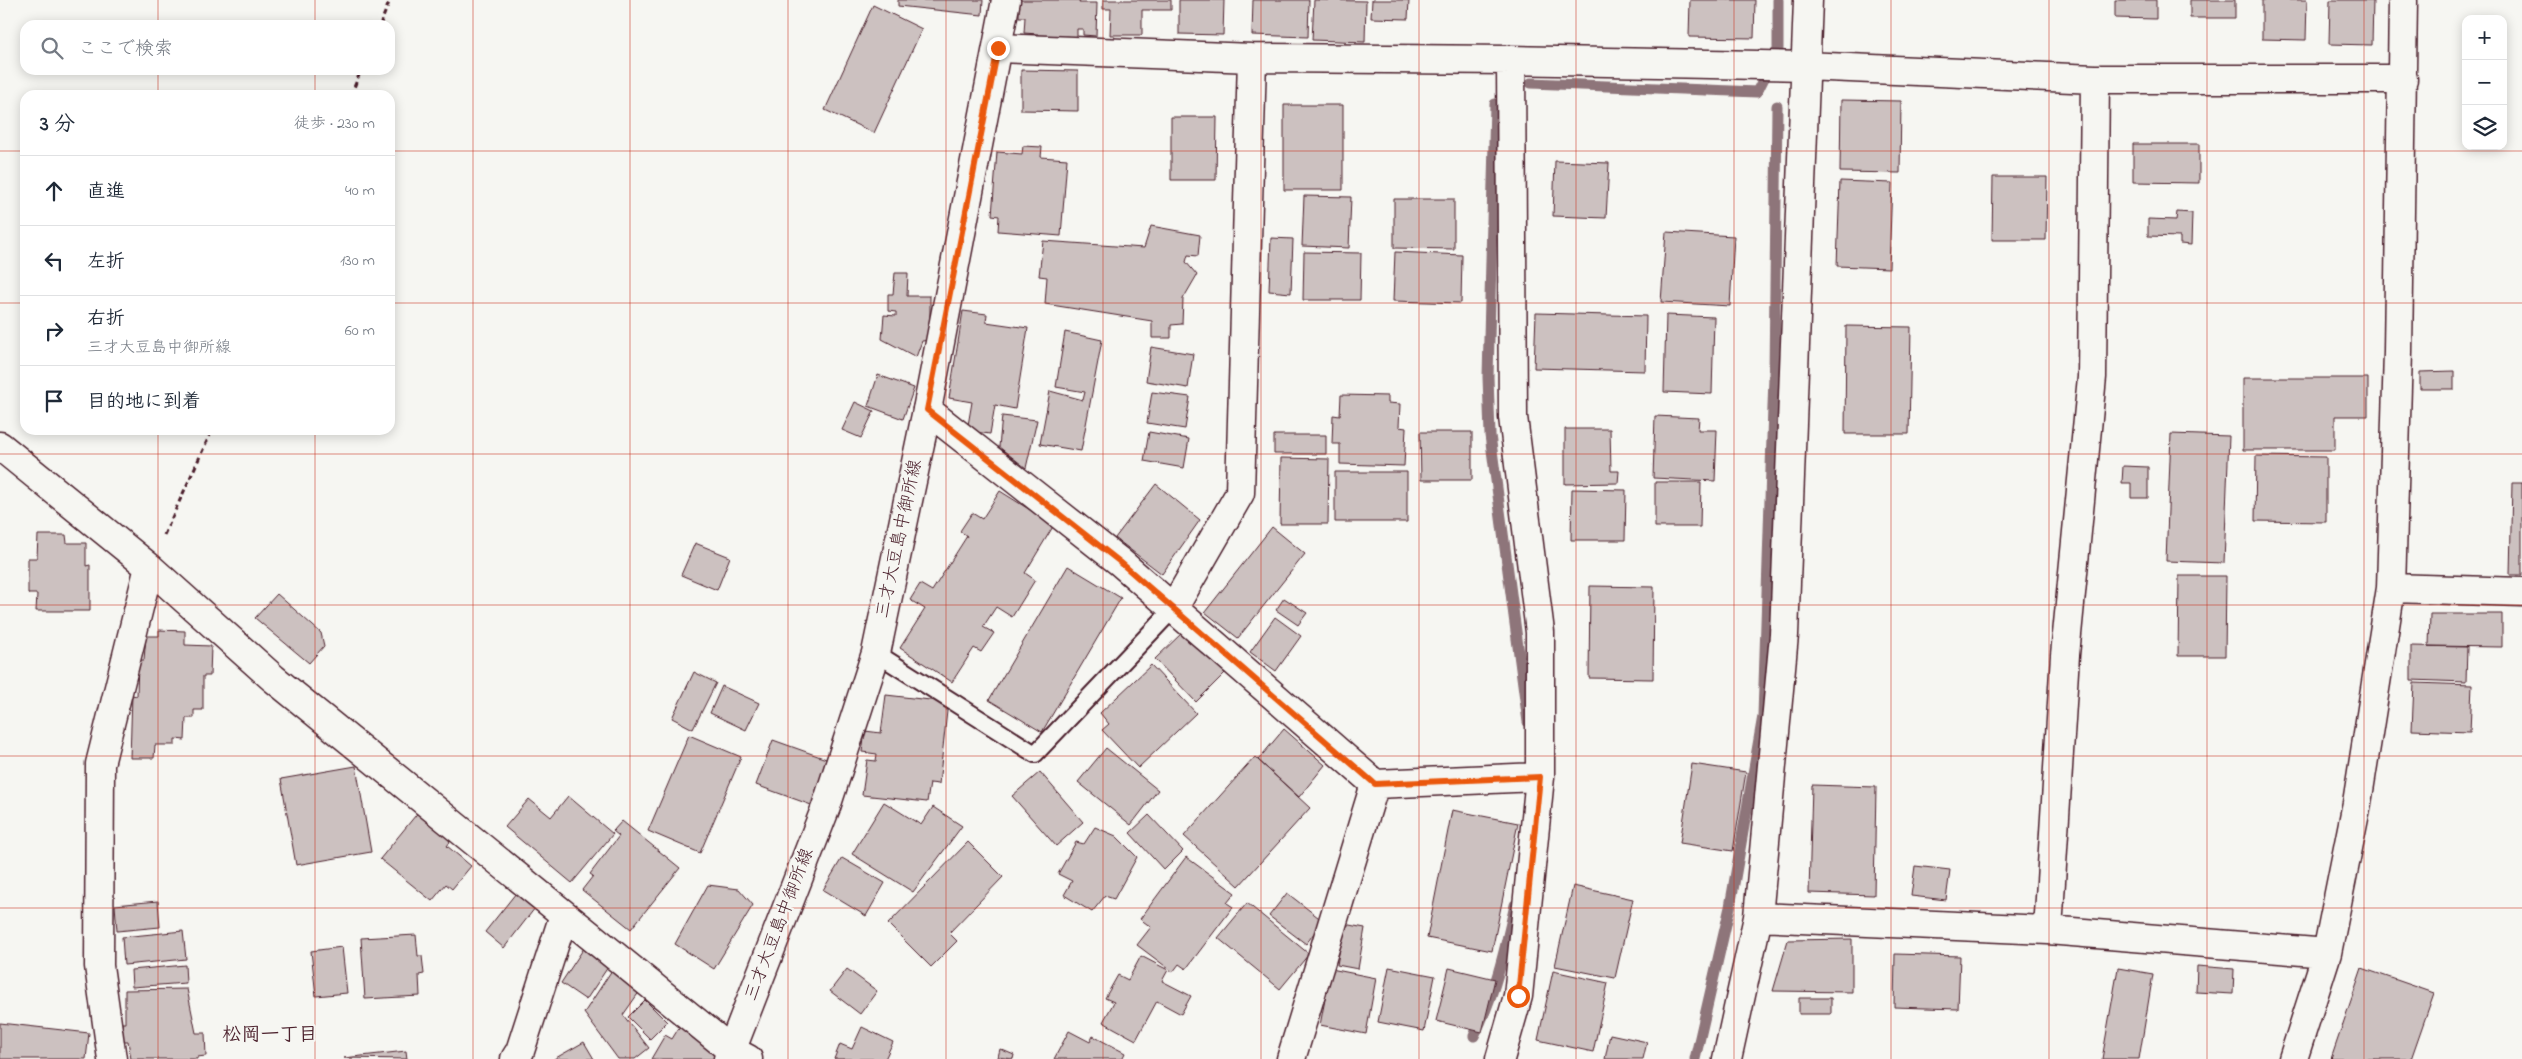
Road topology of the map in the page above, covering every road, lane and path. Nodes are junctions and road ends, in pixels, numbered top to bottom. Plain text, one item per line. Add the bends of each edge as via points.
1 (390, 0) edge
2 (1006, 0) edge
3 (1808, 0) edge
4 (2404, 0) edge
5 (382, 20) edge
6 (998, 48) junction
7 (1252, 58) junction
8 (1511, 60) junction
9 (1805, 66) junction
10 (360, 75) edge
11 (2095, 78) junction
12 (2403, 79) junction
13 (354, 90) edge
14 (927, 410) junction
15 (210, 435) edge
16 (0, 446) edge
17 (149, 567) junction
18 (2391, 588) junction
19 (2522, 592) edge
20 (1174, 609) junction
21 (876, 653) junction
22 (1540, 777) junction
23 (1375, 784) junction
24 (564, 915) junction
25 (1758, 917) junction
26 (2048, 930) junction
27 (2327, 953) junction
28 (736, 1056) edge
29 (112, 1059) edge
30 (515, 1059) edge
31 (1291, 1059) edge
32 (1500, 1059) edge
33 (1727, 1059) edge
34 (2293, 1059) edge

1 - 5 path
2 - 6 street, 三才大豆島中御所線
3 - 9 street
4 - 12 street
6 - 7 street
6 - 14 street, 三才大豆島中御所線
7 - 8 street
7 - 20 street via 1240,493
8 - 9 street
8 - 22 street via 1513,417 1540,632
9 - 11 street
9 - 25 street via 1784,635
10 - 13 path
11 - 12 street
11 - 26 street via 2092,377 2065,655
12 - 18 street
14 - 20 street via 1120,562
14 - 21 street, 三才大豆島中御所線
15 - 17 path
16 - 17 street
17 - 24 street via 272,678
17 - 29 street via 100,764 99,966
18 - 19 street
18 - 27 street via 2357,803
20 - 21 lane via 1035,754
20 - 23 street
21 - 28 street, 三才大豆島中御所線 via 826,807
22 - 23 street
22 - 32 street via 1518,996
23 - 31 street
24 - 28 street
24 - 30 street
25 - 26 street
25 - 33 street
26 - 27 street
27 - 34 street

